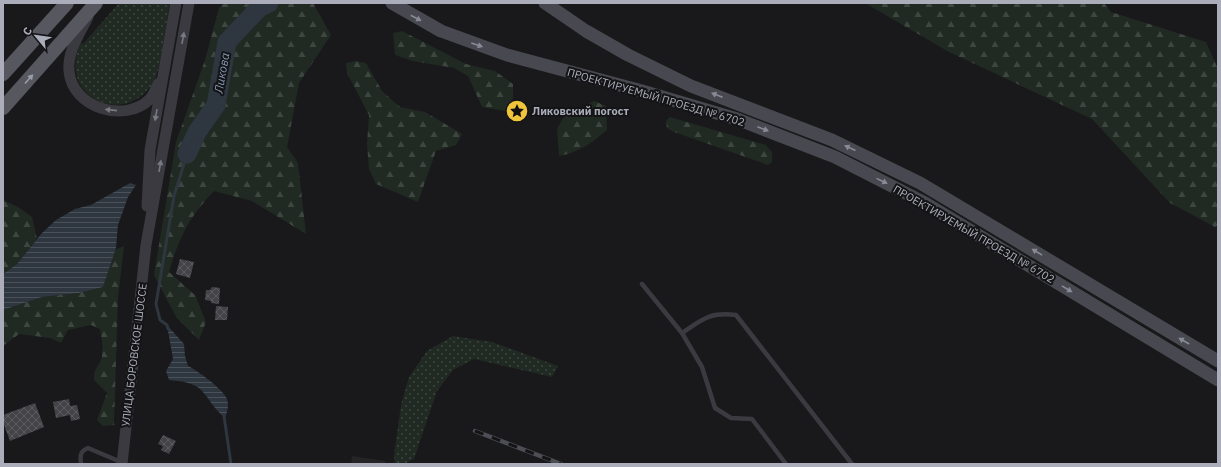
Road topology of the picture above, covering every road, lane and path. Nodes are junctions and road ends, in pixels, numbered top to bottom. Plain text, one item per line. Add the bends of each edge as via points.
1 (67, 3) edge
2 (176, 3) edge
3 (189, 3) edge
4 (392, 3) edge
5 (545, 3) edge
6 (95, 4) edge
7 (170, 35) junction
8 (3, 74) edge
9 (3, 108) edge
10 (146, 245) junction
11 (642, 284) dead end
12 (682, 333) junction
13 (1218, 361) edge
14 (1218, 380) edge
15 (122, 463) edge
16 (81, 464) edge
17 (786, 464) edge
18 (852, 464) edge

1 - 8 main road
2 - 7 street
10 -> 3 street
4 -> 14 main road, ПРОЕКТИРУЕМЫЙ ПРОЕЗД № 6702 via 441,31 507,55 737,118 835,157 925,203
13 -> 5 main road, ПРОЕКТИРУЕМЫЙ ПРОЕЗД № 6702 via 920,183 832,140 691,86 628,55
7 -> 6 street via 159,83 150,98 132,109 112,110 98,107 87,102 78,93 69,72 75,43
9 -> 6 main road
7 -> 10 street via 150,150
10 - 15 street, УЛИЦА БОРОВСКОЕ ШОССЕ
11 - 12 lane
12 - 17 lane via 702,367 715,408 731,418 752,420
12 - 18 lane via 706,316 736,315
15 - 16 lane via 88,448 80,455

